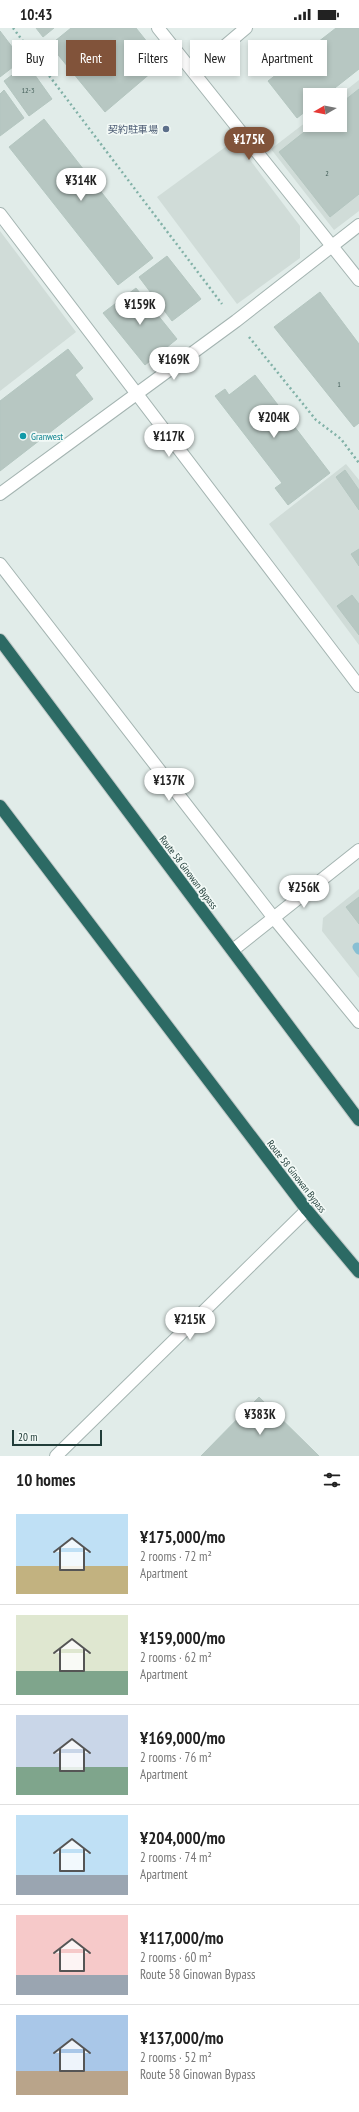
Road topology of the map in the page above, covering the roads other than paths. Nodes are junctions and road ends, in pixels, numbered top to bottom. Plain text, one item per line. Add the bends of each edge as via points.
1 (158, 28) edge
2 (246, 28) edge
3 (232, 40) edge
4 (190, 67) edge
5 (197, 76) edge
6 (0, 214) edge
7 (359, 225) edge
8 (333, 247) junction
9 (359, 280) edge
10 (135, 394) junction
11 (0, 494) edge
12 (0, 564) edge
13 (0, 640) edge
14 (359, 686) edge
15 (0, 806) edge
16 (359, 850) edge
17 (273, 917) junction
18 (233, 950) junction
19 (359, 1022) edge
20 (359, 1120) edge
21 (307, 1210) junction
22 (359, 1272) edge
23 (56, 1456) edge

1 - 4 street
2 - 3 street
5 - 8 street
6 - 10 street
7 - 8 street
8 - 9 street
8 - 10 street
10 - 11 street
10 - 14 street
12 - 17 street
13 - 18 highway, Route 58 Ginowan Bypass
15 - 21 highway, Route 58 Ginowan Bypass
16 - 17 street
17 - 18 street
17 - 19 street
18 - 20 highway, Route 58 Ginowan Bypass
21 - 22 highway, Route 58 Ginowan Bypass
21 - 23 street

